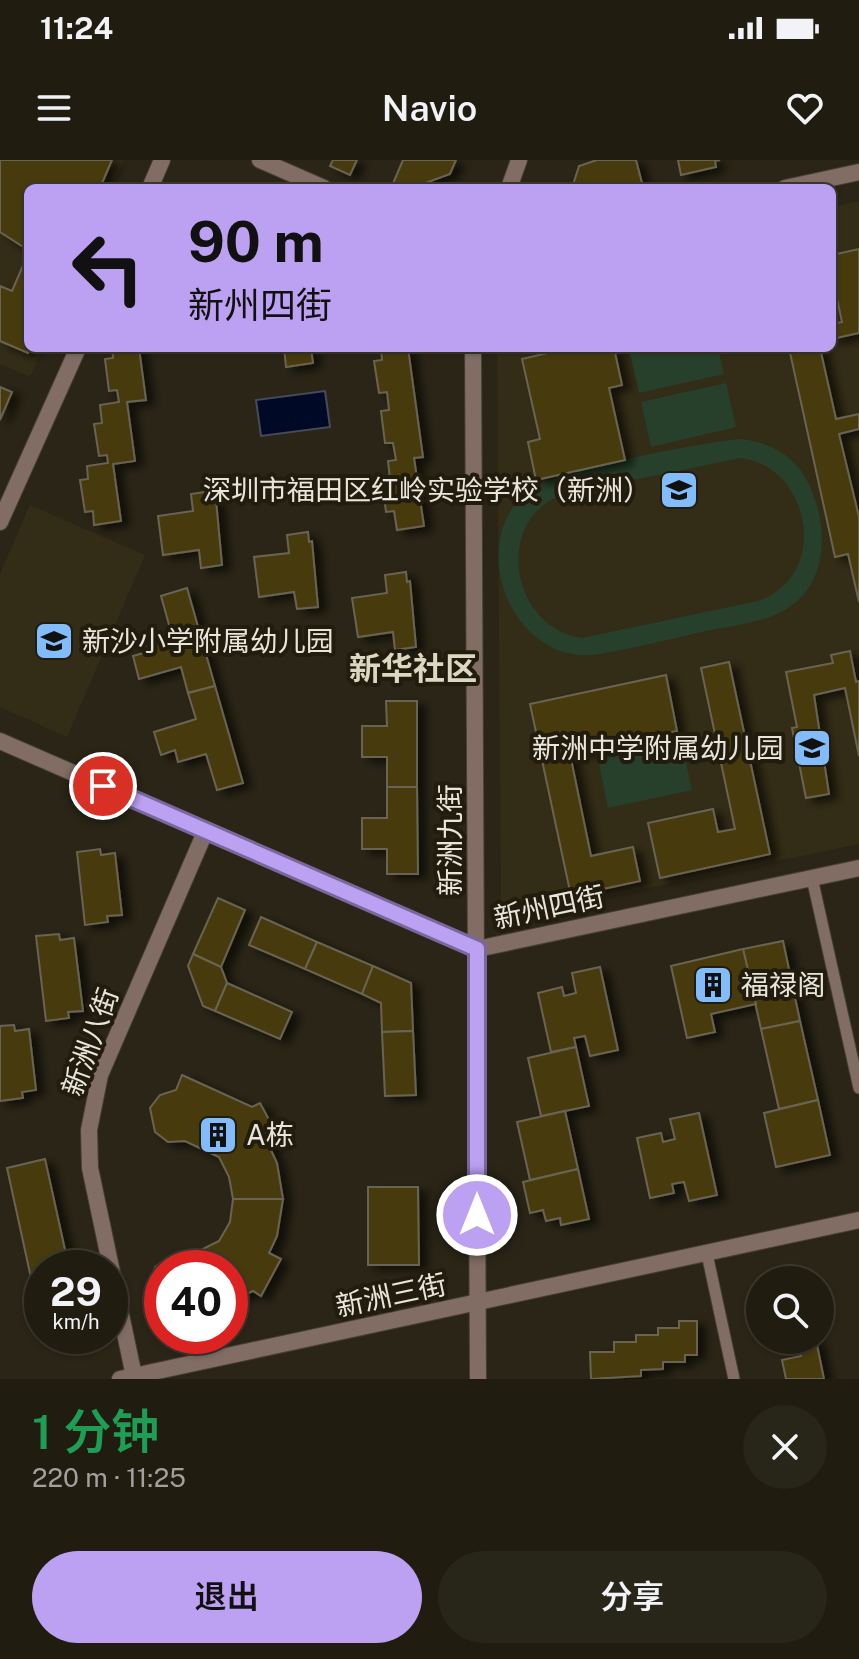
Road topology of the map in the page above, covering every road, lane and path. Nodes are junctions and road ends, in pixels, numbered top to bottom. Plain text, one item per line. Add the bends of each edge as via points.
1 (162, 160) edge
2 (260, 160) edge
3 (519, 160) edge
4 (859, 172) edge
5 (152, 184) edge
6 (315, 184) edge
7 (510, 184) edge
8 (804, 184) edge
9 (76, 352) edge
10 (473, 352) edge
11 (0, 522) edge
12 (0, 741) edge
13 (206, 830) junction
14 (859, 868) edge
15 (812, 878) junction
16 (477, 949) junction
17 (859, 1088) edge
18 (859, 1220) edge
19 (707, 1254) junction
20 (477, 1303) junction
21 (127, 1378) edge
22 (478, 1379) edge
23 (734, 1379) edge

1 - 5 street
2 - 6 street
3 - 7 street
4 - 8 street
9 - 11 street
10 - 16 street, 新洲九街
12 - 13 street, 新州四街
13 - 16 street, 新州四街
13 - 21 street, 新洲八街 via 100,1075 91,1111 90,1168
14 - 15 street, 新州四街
15 - 16 street, 新州四街
15 - 17 lane
16 - 20 street, 新洲九街
18 - 19 street, 新洲三街
19 - 20 street, 新洲三街
19 - 23 lane
20 - 21 street, 新洲三街
20 - 22 street, 新洲九街

